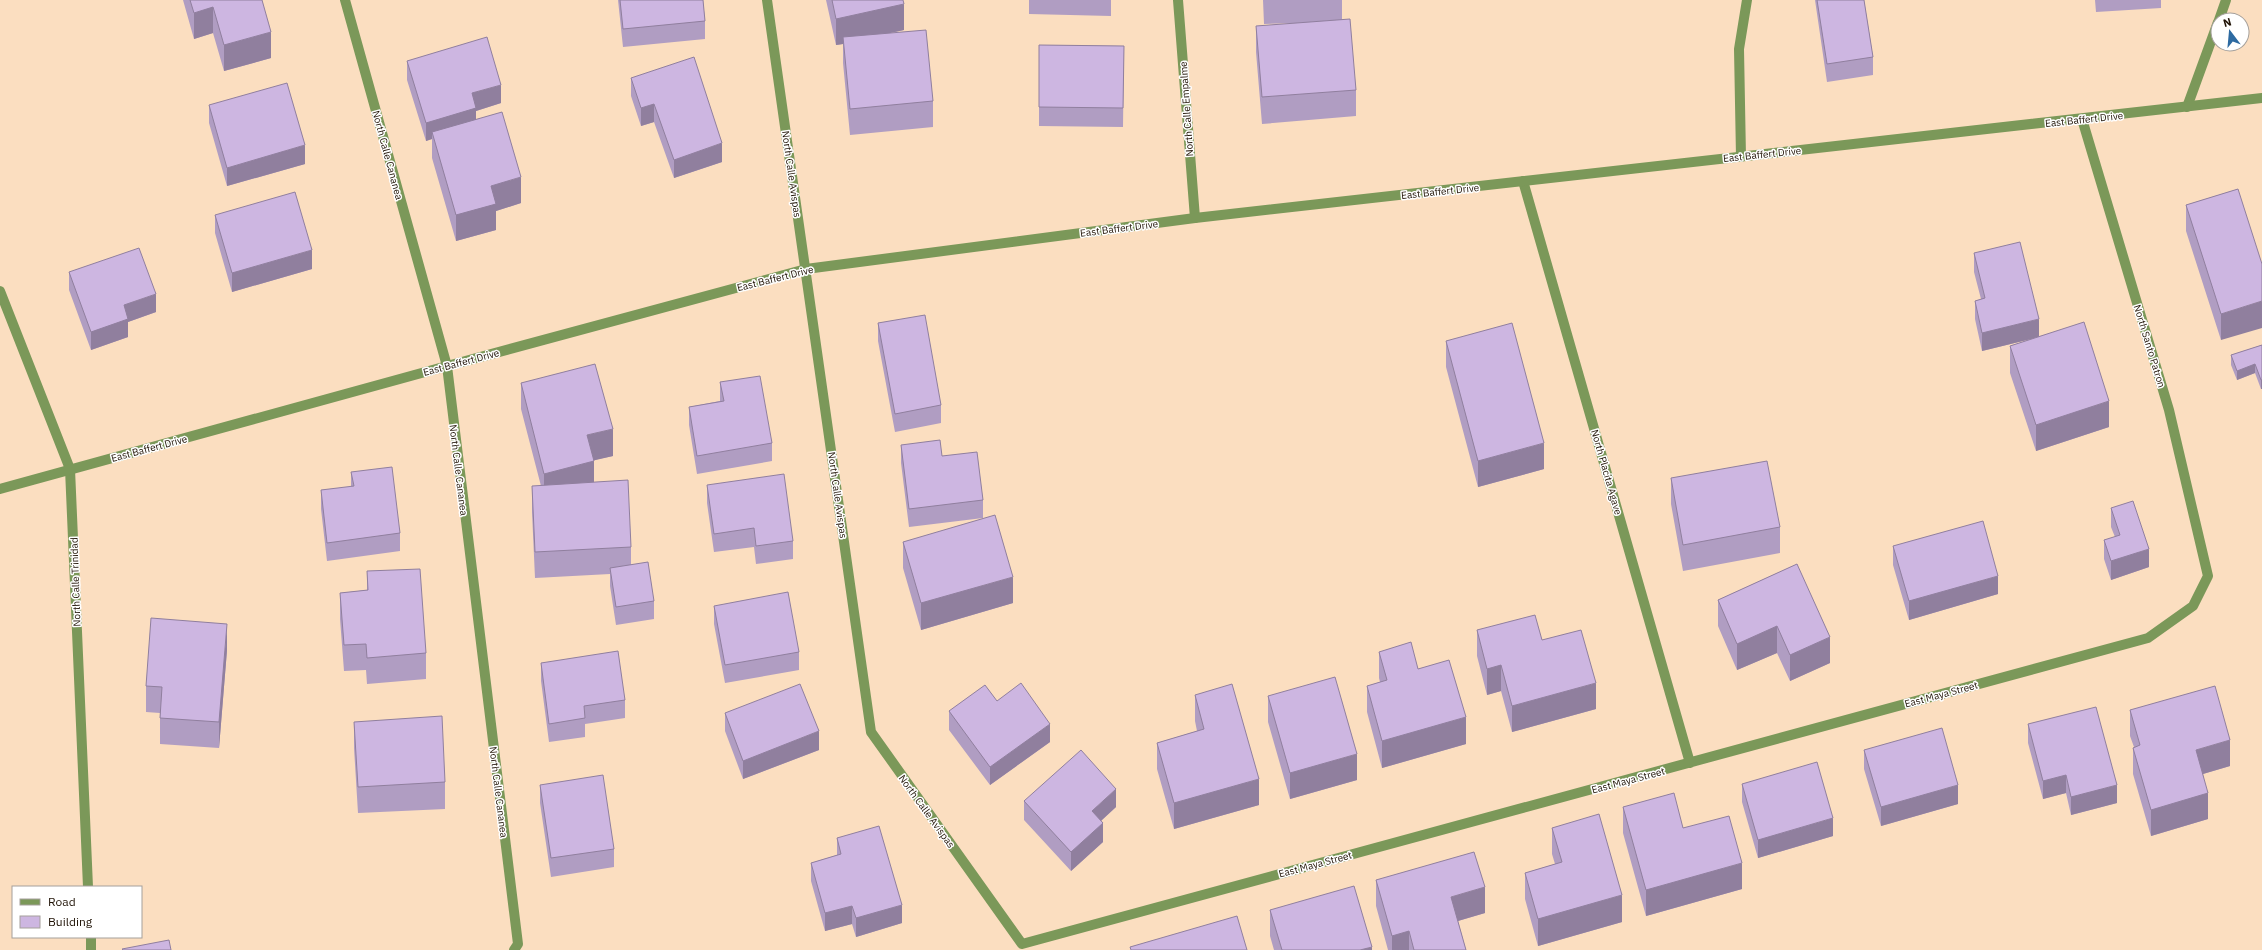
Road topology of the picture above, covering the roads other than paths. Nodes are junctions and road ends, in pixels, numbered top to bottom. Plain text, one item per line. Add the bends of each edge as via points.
1 (345, 0) edge
2 (767, 0) edge
3 (1178, 0) edge
4 (1747, 0) edge
5 (2226, 0) edge
6 (2221, 12) edge
7 (2210, 43) edge
8 (2262, 98) edge
9 (2187, 107) junction
10 (2082, 119) junction
11 (1741, 157) junction
12 (1524, 181) junction
13 (1195, 218) junction
14 (806, 269) junction
15 (0, 290) edge
16 (447, 366) junction
17 (70, 469) junction
18 (0, 489) edge
19 (2208, 576) joint
20 (1690, 763) junction
21 (88, 886) edge
22 (91, 938) edge
23 (1022, 944) joint
24 (91, 950) edge
25 (514, 950) edge

1 - 16 street, North Calle Cananea
2 - 14 street, North Calle Avispas
3 - 13 street, North Calle Empalme
4 - 11 street via 1739,49
5 - 6 street
7 - 9 street
8 - 9 street, East Baffert Drive
9 - 10 street, East Baffert Drive
10 - 11 street, East Baffert Drive
10 - 19 street, North Santo Patron via 2169,410
11 - 12 street, East Baffert Drive
12 - 13 street, East Baffert Drive
12 - 20 street, North Placita Agave
13 - 14 street, East Baffert Drive
14 - 16 street, East Baffert Drive
14 - 23 street, North Calle Avispas via 871,732
15 - 17 street, North Calle Trinidad
16 - 17 street, East Baffert Drive
16 - 25 street, North Calle Cananea via 518,944
17 - 18 street, East Baffert Drive
17 - 21 street, North Calle Trinidad
19 - 20 street, East Maya Street via 2193,606 2148,638
20 - 23 street, East Maya Street
22 - 24 street

